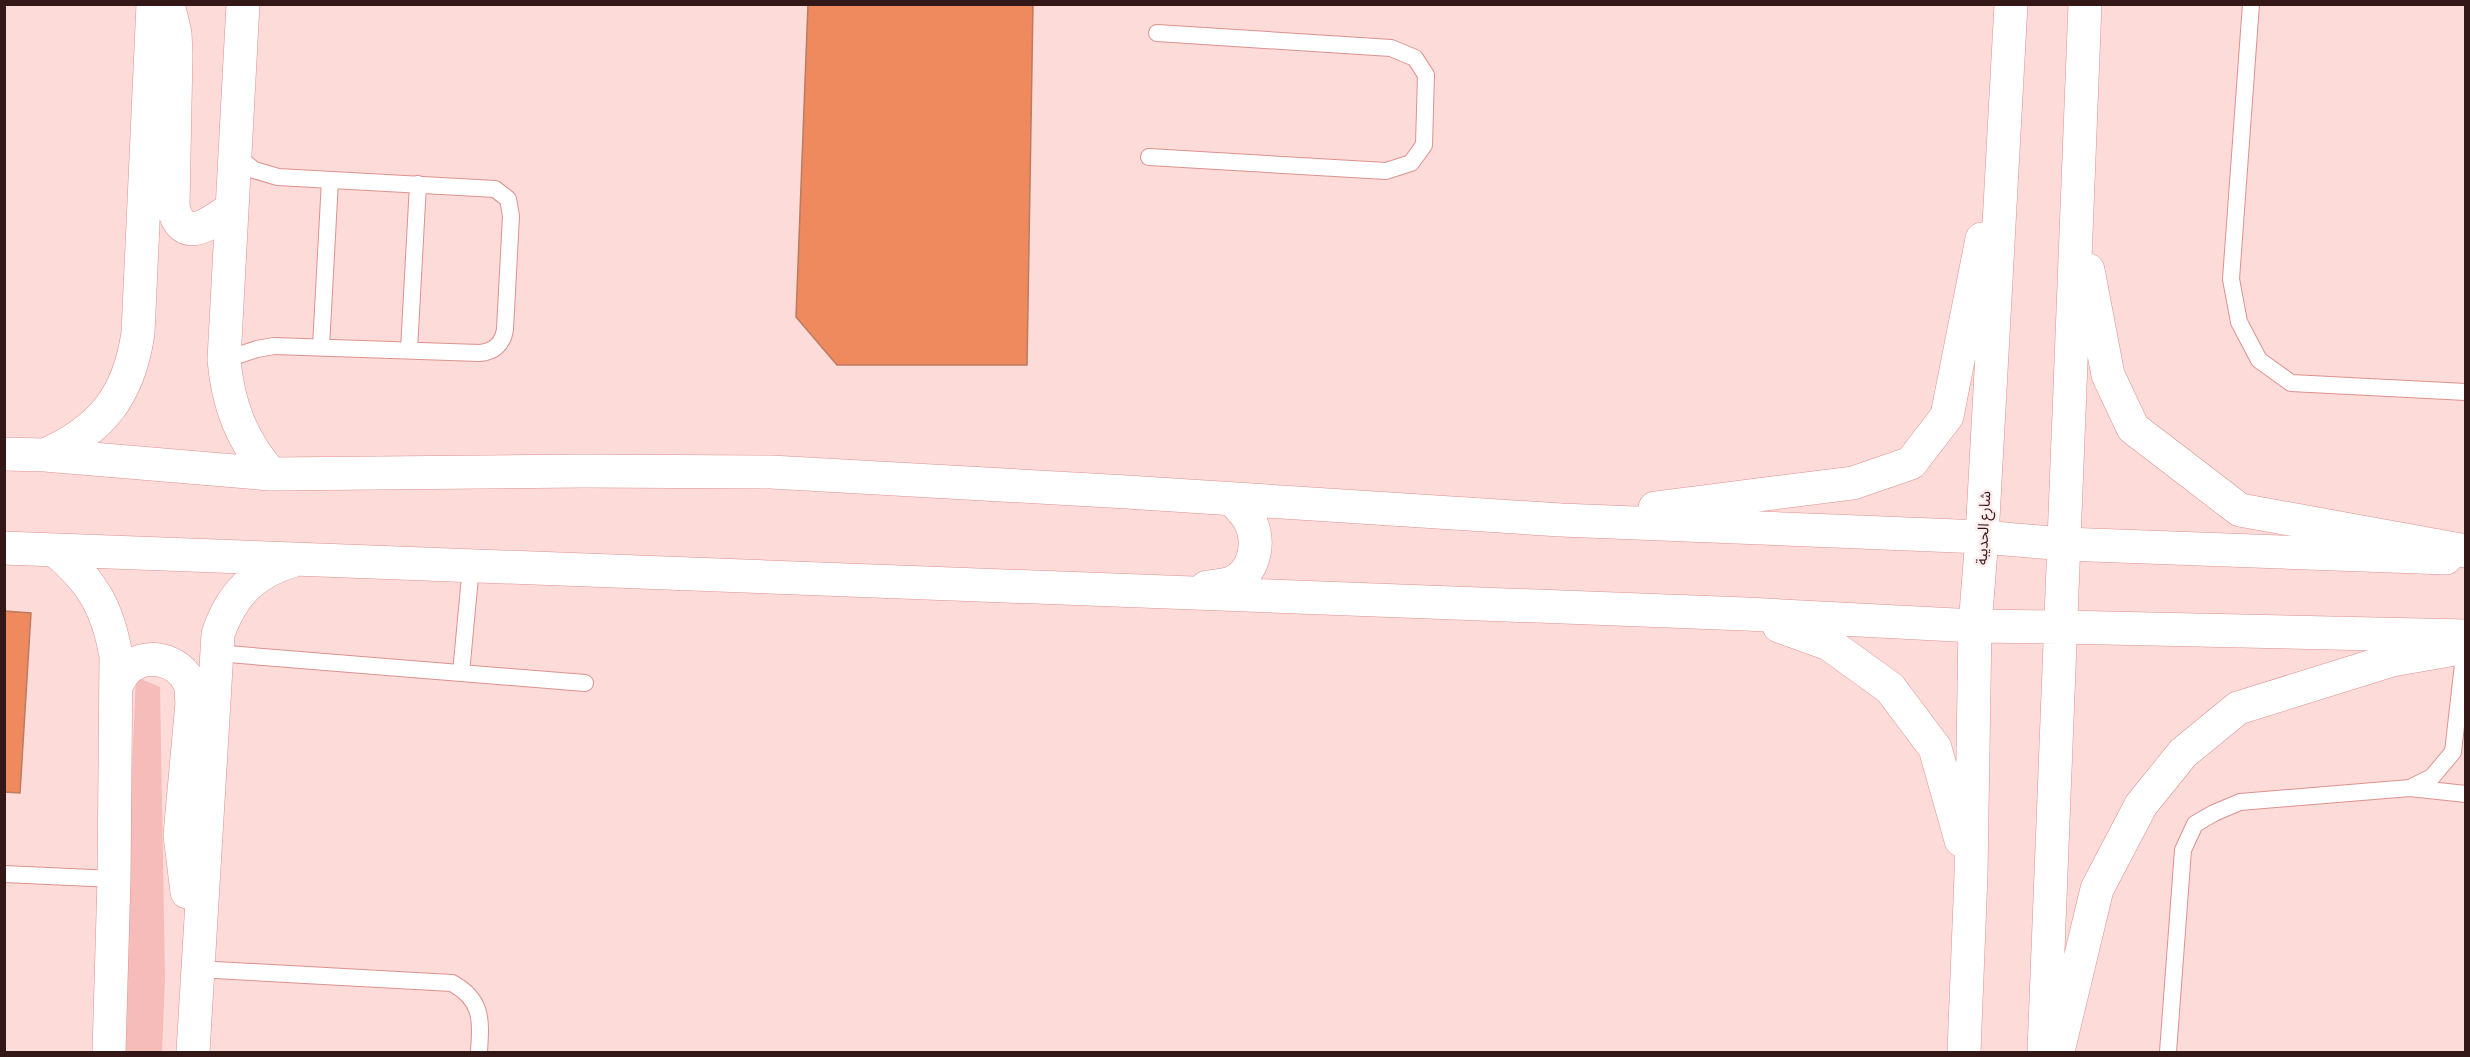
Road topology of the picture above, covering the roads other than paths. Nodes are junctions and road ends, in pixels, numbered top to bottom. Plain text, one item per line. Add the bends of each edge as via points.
1 (153, 4) edge
2 (168, 4) edge
3 (243, 4) edge
4 (2011, 4) edge
5 (2085, 4) edge
6 (2251, 4) edge
7 (1157, 33) dead end
8 (2006, 117) junction
9 (234, 153) junction
10 (1149, 157) dead end
11 (330, 180) junction
12 (418, 184) junction
13 (231, 209) junction
14 (2077, 218) junction
15 (321, 347) junction
16 (409, 350) junction
17 (224, 360) junction
18 (2466, 392) edge
19 (4, 454) edge
20 (45, 455) junction
21 (272, 474) junction
22 (1232, 499) junction
23 (1561, 520) junction
24 (1982, 537) junction
25 (2064, 544) junction
26 (4, 548) edge
27 (55, 550) junction
28 (2466, 551) edge
29 (2466, 558) edge
30 (298, 560) junction
31 (471, 566) junction
32 (1178, 592) junction
33 (1746, 614) junction
34 (1975, 626) junction
35 (2061, 627) junction
36 (2466, 636) edge
37 (2465, 647) edge
38 (215, 653) junction
39 (461, 674) junction
40 (585, 683) dead end
41 (116, 686) junction
42 (2410, 788) junction
43 (2466, 794) edge
44 (4, 874) edge
45 (1971, 875) junction
46 (114, 879) junction
47 (199, 934) junction
48 (197, 969) junction
49 (109, 1053) edge
50 (193, 1053) edge
51 (479, 1053) edge
52 (1964, 1053) edge
53 (2044, 1053) edge
54 (2058, 1053) edge
55 (2168, 1053) edge

1 - 20 main road via 134,360 125,386 98,422 69,445
2 - 13 main road via 176,44 175,217 181,225 200,229
3 - 9 main road
4 - 8 main road, شارع الحديبة
5 - 14 main road
6 - 18 lane via 2231,279 2239,322 2259,360 2291,383
7 - 10 lane via 1399,51 1415,58 1426,75 1424,145 1411,163 1386,171
8 - 23 main road via 1947,416 1911,464 1853,483
8 - 24 main road, شارع الحديبة
9 - 11 lane via 265,175
9 - 13 main road
11 - 12 lane
11 - 15 lane
12 - 16 lane
12 - 16 lane via 495,189 508,199 511,207 506,318 504,337 487,353
13 - 17 main road
14 - 25 main road
14 - 28 main road via 2108,375 2133,428 2240,510
15 - 16 lane
15 - 17 lane via 257,349
17 - 21 main road via 237,422 258,459
19 - 20 main road
20 - 21 main road
21 - 22 main road via 771,472
22 - 23 main road
22 - 32 main road via 1250,521 1254,536 1255,555 1248,570 1232,583
23 - 24 main road
24 - 25 main road
24 - 34 main road, شارع الحديبة
25 - 29 main road
25 - 35 main road
26 - 27 main road
27 - 30 main road
27 - 41 main road via 91,585 103,607 112,631
30 - 31 main road
30 - 38 main road via 262,573 247,584 224,615
31 - 32 main road
31 - 39 lane
32 - 33 main road
33 - 34 main road
33 - 45 main road via 1829,644 1890,687 1935,748
34 - 35 main road
34 - 45 main road, شارع الحديبة
35 - 36 main road
35 - 53 main road
37 - 42 lane via 2453,752 2432,777
37 - 54 main road via 2392,660 2238,708 2183,753 2141,805 2097,889
38 - 39 lane
38 - 47 main road
39 - 40 lane
41 - 46 main road
41 - 47 main road via 126,669 143,660 162,660 178,668 190,684 192,703 180,835 185,885
42 - 43 lane
42 - 55 lane via 2240,802 2195,824 2183,850
44 - 46 lane
45 - 52 main road, شارع الحديبة
46 - 49 main road
47 - 48 main road
48 - 50 main road
48 - 51 lane via 452,983 475,1002

